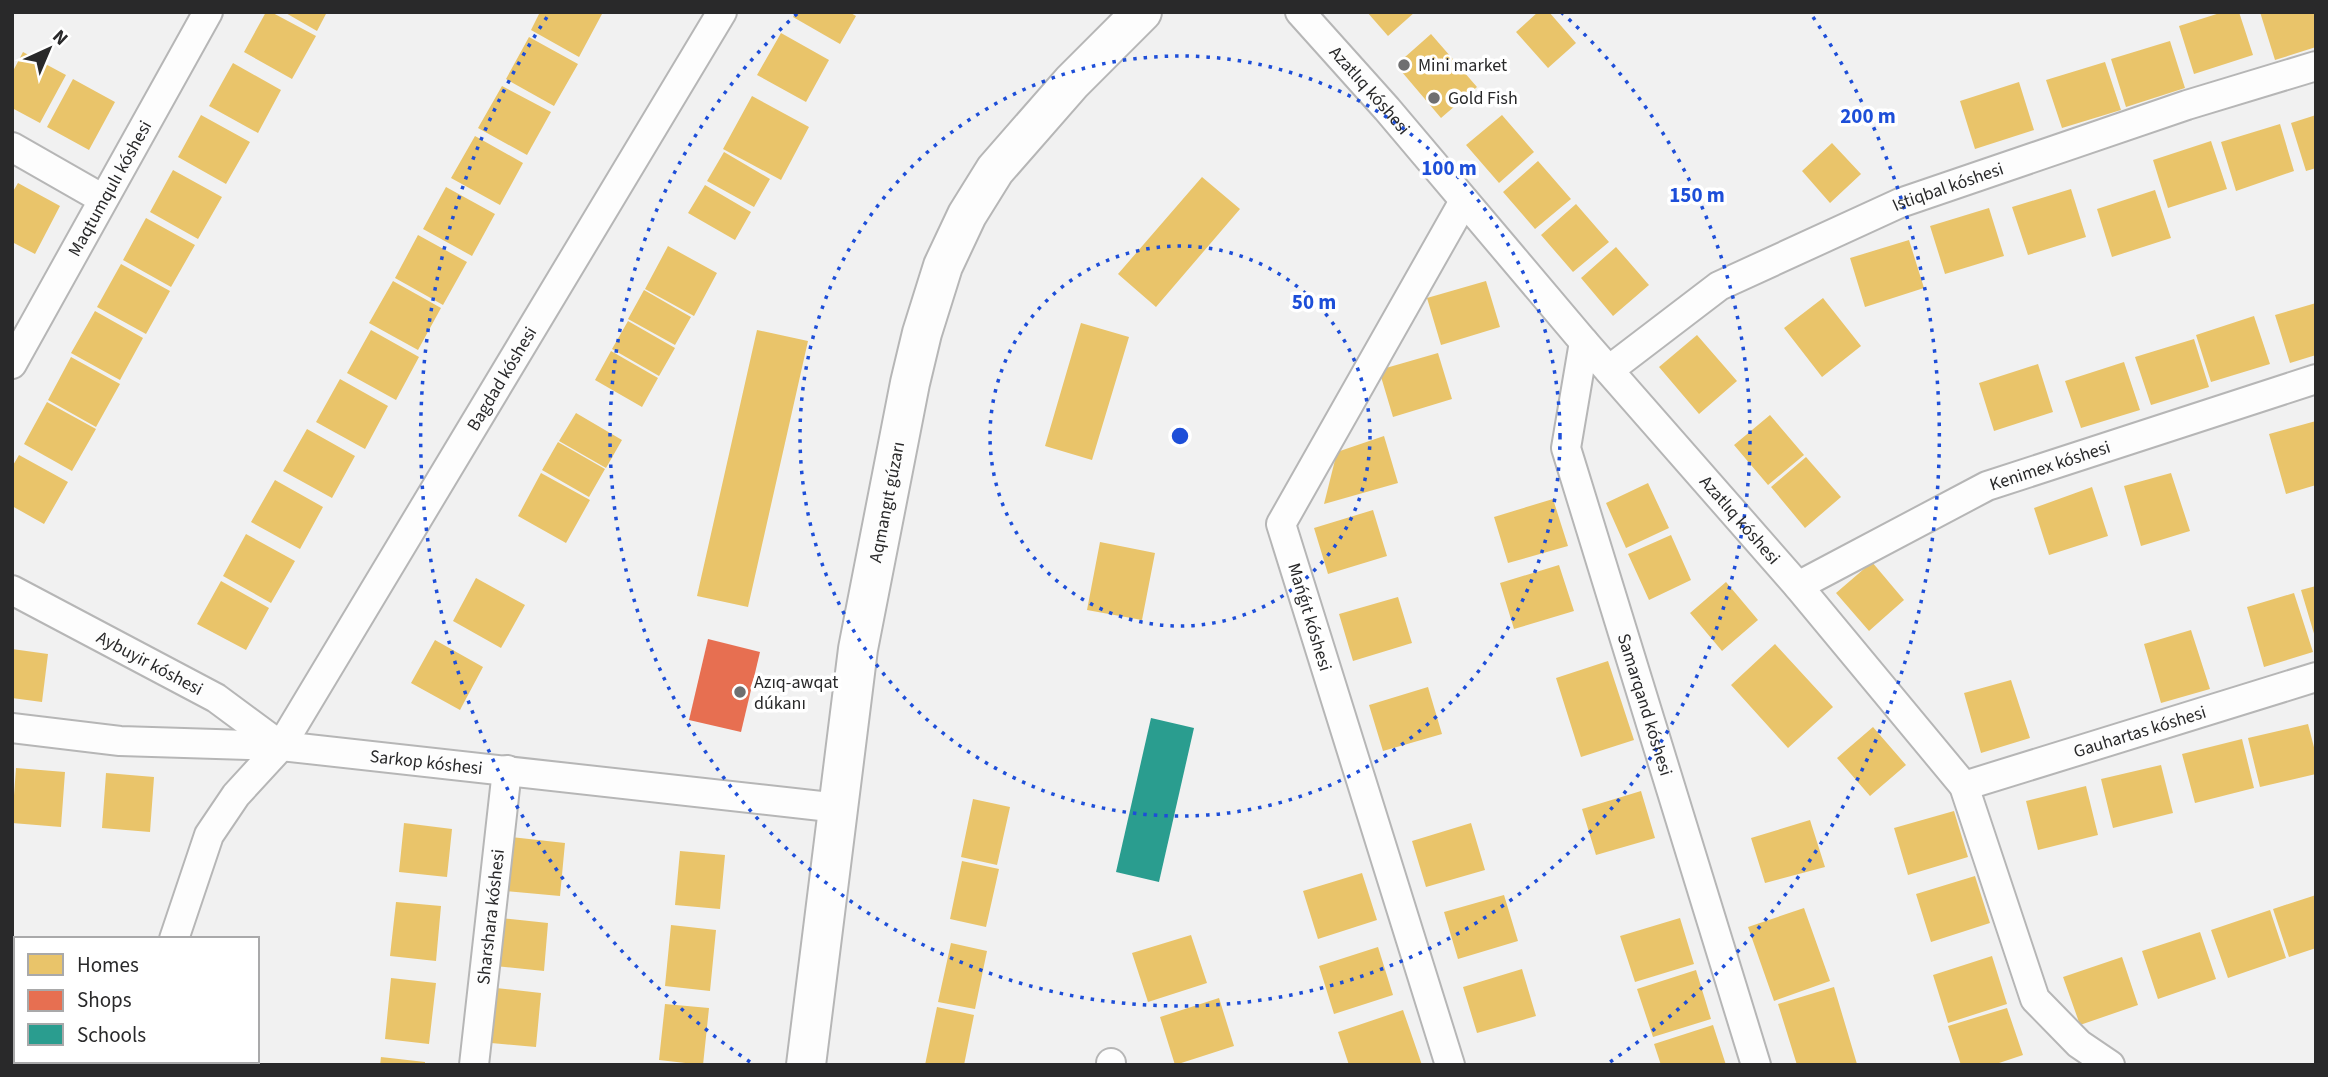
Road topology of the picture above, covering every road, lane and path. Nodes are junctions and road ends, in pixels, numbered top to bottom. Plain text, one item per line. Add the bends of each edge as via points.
1 (208, 12) edge
2 (722, 12) edge
3 (1142, 12) edge
4 (1300, 12) edge
5 (2316, 65) edge
6 (12, 147) edge
7 (103, 199) junction
8 (1464, 201) junction
9 (1584, 342) junction
10 (12, 364) edge
11 (1609, 370) junction
12 (2316, 379) edge
13 (1798, 586) junction
14 (12, 590) edge
15 (2316, 677) edge
16 (12, 728) edge
17 (281, 746) junction
18 (507, 770) junction
19 (1964, 786) junction
20 (839, 808) junction
21 (175, 937) edge
22 (474, 1065) edge
23 (806, 1065) edge
24 (1450, 1065) edge
25 (1756, 1065) edge
26 (2110, 1065) edge

1 - 7 street, Maqtumqulı kóshesi
2 - 17 street, Bagdad kóshesi
3 - 20 street, Aqmangıt gúzarı via 1072,82 995,170 943,267 913,371 863,622
4 - 8 street, Azatlıq kóshesi
5 - 11 street, Istiqbal kóshesi via 1900,203 1719,286
6 - 7 street
7 - 10 street, Maqtumqulı kóshesi
8 - 9 street, Azatlıq kóshesi
8 - 24 street, Mańǵıt kóshesi via 1281,524
9 - 11 street, Azatlıq kóshesi
9 - 25 street, Samarqand kóshesi via 1566,448
11 - 13 street, Azatlıq kóshesi
12 - 13 street, Kenimex kóshesi via 1987,486
13 - 19 street, Azatlıq kóshesi
14 - 17 street, Aybuyir kóshesi via 216,698
15 - 19 street, Gauhartas kóshesi
16 - 17 street, Sarkop kóshesi via 120,741
17 - 18 street, Sarkop kóshesi
17 - 21 street, Bagdad kóshesi via 236,795 209,835
18 - 20 street, Sarkop kóshesi
18 - 22 street, Sharshara kóshesi
19 - 26 street, Azatlıq kóshesi via 2035,999 2079,1044
20 - 23 street, Aqmangıt gúzarı

